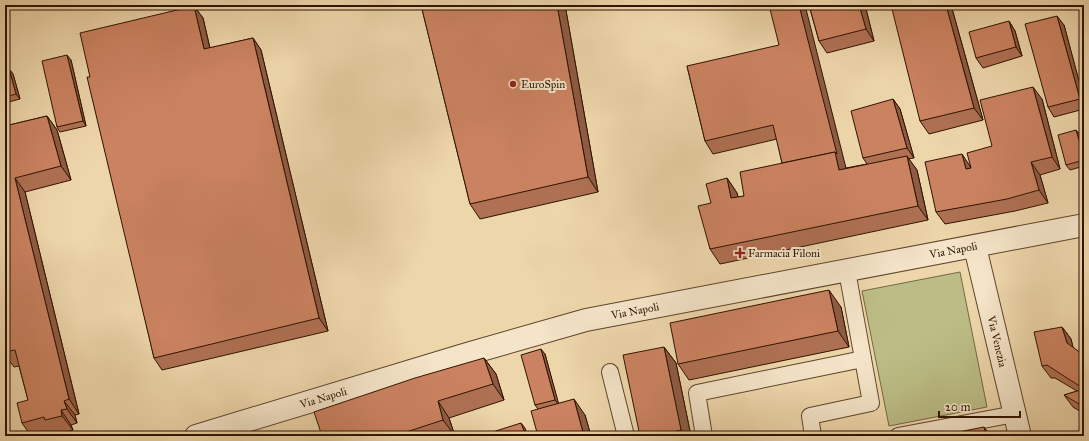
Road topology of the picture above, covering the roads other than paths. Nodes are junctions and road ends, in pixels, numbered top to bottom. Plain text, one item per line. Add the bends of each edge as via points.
1 (1084, 225) edge
2 (975, 247) junction
3 (847, 271) junction
4 (863, 359) junction
5 (610, 372) dead end
6 (1015, 414) junction
7 (196, 436) edge
8 (626, 436) edge
9 (704, 436) edge
10 (813, 436) edge
11 (898, 436) edge
12 (1020, 436) edge

1 - 2 street, Via Napoli
2 - 3 street, Via Napoli
2 - 6 street, Via Venezia
3 - 4 lane
3 - 7 street, Via Napoli via 586,320
4 - 9 lane via 697,393
4 - 10 lane via 871,403 810,416
5 - 8 lane
6 - 11 lane
6 - 12 street, Via Venezia

